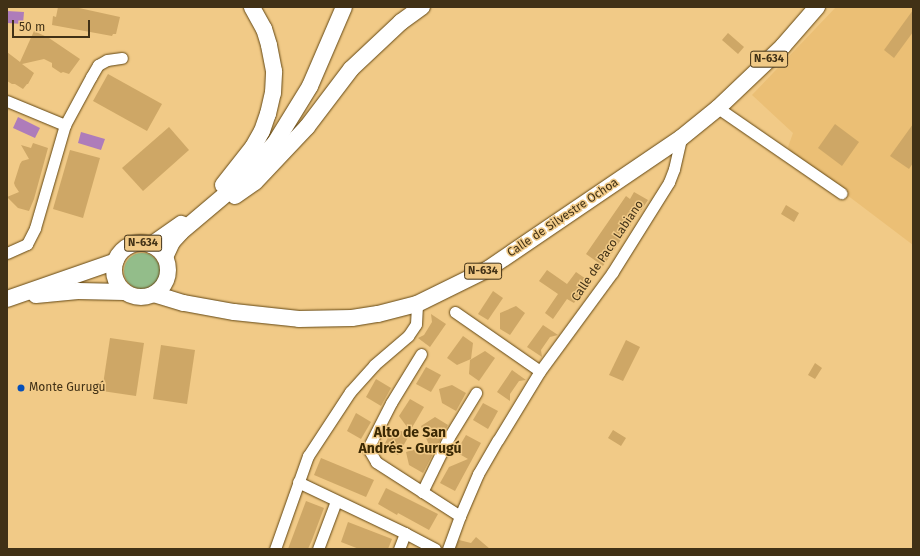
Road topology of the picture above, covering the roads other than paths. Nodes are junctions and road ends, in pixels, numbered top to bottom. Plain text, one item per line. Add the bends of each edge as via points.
1 (252, 7) edge
2 (344, 7) edge
3 (422, 7) edge
4 (817, 7) edge
5 (122, 58) dead end
6 (7, 101) edge
7 (718, 108) junction
8 (65, 125) junction
9 (681, 138) junction
10 (240, 180) junction
11 (841, 193) dead end
12 (208, 212) junction
13 (186, 220) junction
14 (151, 245) junction
15 (7, 253) edge
16 (165, 257) junction
17 (116, 261) junction
18 (168, 274) junction
19 (124, 292) junction
20 (154, 294) junction
21 (9, 298) edge
22 (417, 304) junction
23 (207, 308) junction
24 (455, 312) dead end
25 (421, 354) dead end
26 (540, 371) junction
27 (476, 393) dead end
28 (298, 482) junction
29 (422, 492) junction
30 (336, 501) junction
31 (460, 516) junction
32 (405, 533) junction
33 (275, 549) edge
34 (318, 549) edge
35 (399, 549) edge
36 (435, 549) edge
37 (448, 549) edge

1 - 13 highway via 264,29 274,71 273,93 268,114 253,147 227,180
2 - 10 highway via 310,86 293,116 275,143
3 - 12 highway via 401,22 351,69 307,127 255,182
4 - 7 highway, N-634 via 783,46
5 - 8 street via 107,60 98,66
6 - 8 street
7 - 9 highway, Calle de Silvestre Ochoa / N-634
7 - 11 street
8 - 15 street via 35,228 27,244
9 - 22 highway, Calle de Silvestre Ochoa / N-634 via 488,269
9 - 26 street, Calle de Paco Labiano via 674,169 668,182 612,273
10 - 12 highway
10 - 13 highway
12 - 16 highway via 181,232 172,242
13 - 14 highway
14 - 16 highway, N-634
14 - 17 highway, N-634 via 142,243 130,246
16 - 18 highway, N-634
17 - 19 highway, N-634 via 115,278
17 - 21 highway, N-634
18 - 20 highway via 161,289
18 - 23 highway, N-634 via 180,292
19 - 20 highway, N-634 via 139,297
19 - 21 highway, N-634 via 78,291
20 - 23 highway, N-634
22 - 23 highway, Calle de Silvestre Ochoa / N-634 via 378,314 329,319 299,319
22 - 28 street via 416,324 408,336 374,365 350,392 308,456
24 - 26 street
25 - 29 street via 391,403 368,448 376,462
26 - 31 street, Calle de Paco Labiano via 478,474
27 - 29 street via 449,437
28 - 30 street
28 - 33 street
29 - 31 street
30 - 32 street
30 - 34 street
31 - 37 street, Calle de Paco Labiano
32 - 35 street
32 - 36 street

